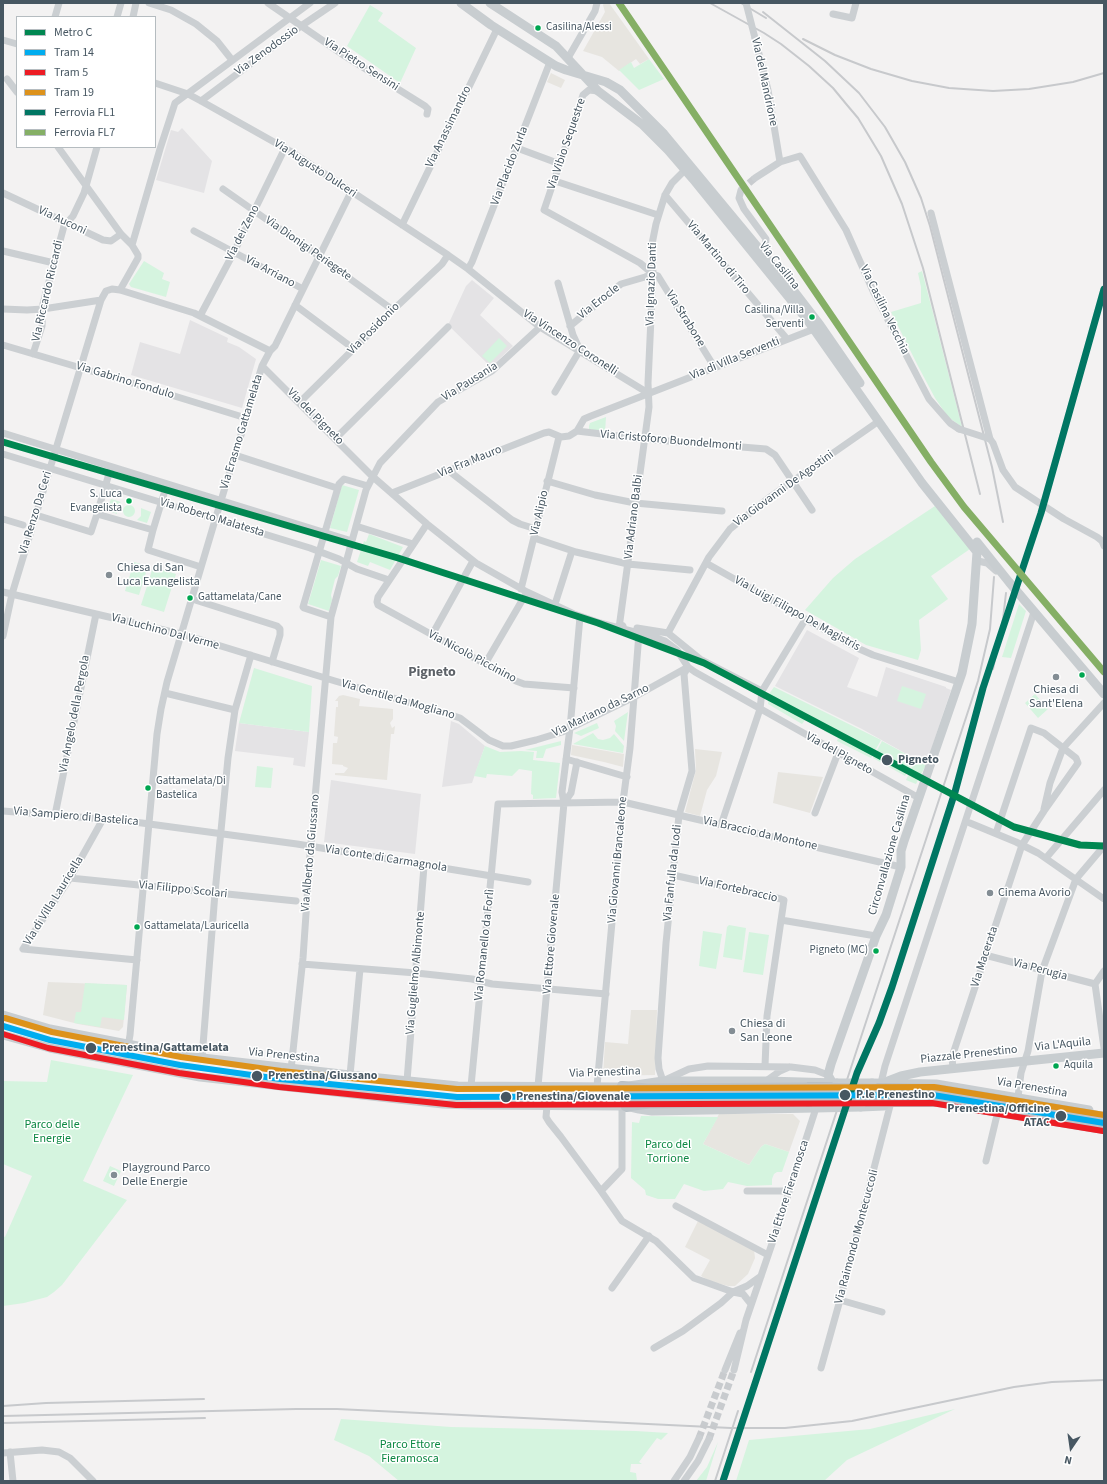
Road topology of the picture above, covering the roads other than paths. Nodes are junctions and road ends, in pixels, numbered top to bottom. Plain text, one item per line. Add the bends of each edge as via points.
1 (58, 3) edge
2 (121, 3) edge
3 (136, 3) edge
4 (149, 3) edge
5 (268, 3) edge
6 (310, 3) edge
7 (335, 3) edge
8 (461, 3) edge
9 (490, 3) edge
10 (597, 3) edge
11 (746, 3) edge
12 (856, 3) edge
13 (833, 14) dead end
14 (55, 16) edge
15 (117, 16) edge
16 (133, 16) edge
17 (290, 18) junction
18 (301, 26) junction
19 (497, 29) junction
20 (3, 40) edge
21 (16, 44) edge
22 (568, 58) junction
23 (232, 60) junction
24 (550, 62) junction
25 (581, 74) junction
26 (7, 79) dead end
27 (156, 83) edge
28 (16, 91) edge
29 (598, 91) junction
30 (188, 94) junction
31 (201, 100) junction
32 (427, 114) dead end
33 (59, 148) edge
34 (97, 148) edge
35 (285, 148) junction
36 (517, 148) junction
37 (780, 162) junction
38 (560, 164) junction
39 (685, 170) junction
40 (755, 178) tunnel mouth
41 (555, 181) junction
42 (86, 186) junction
43 (223, 189) dead end
44 (741, 190) dead end
45 (351, 192) junction
46 (3, 193) edge
47 (665, 195) junction
48 (544, 210) joint
49 (254, 211) junction
50 (931, 213) dead end
51 (658, 215) junction
52 (66, 223) junction
53 (402, 225) junction
54 (194, 231) dead end
55 (121, 234) junction
56 (132, 245) junction
57 (759, 248) junction
58 (3, 250) edge
59 (234, 252) junction
60 (448, 255) junction
61 (320, 257) junction
62 (54, 263) junction
63 (468, 269) junction
64 (653, 274) junction
65 (558, 283) dead end
66 (303, 289) junction
67 (120, 290) junction
68 (101, 300) junction
69 (295, 305) junction
70 (3, 309) edge
71 (43, 309) junction
72 (393, 310) junction
73 (200, 316) junction
74 (570, 326) junction
75 (448, 327) dead end
76 (540, 327) junction
77 (814, 329) junction
78 (787, 339) junction
79 (3, 345) edge
80 (354, 349) junction
81 (580, 350) junction
82 (270, 352) junction
83 (33, 354) junction
84 (262, 366) junction
85 (81, 368) junction
86 (715, 368) junction
87 (556, 392) dead end
88 (648, 393) junction
89 (300, 402) junction
90 (246, 418) junction
91 (879, 421) junction
92 (577, 431) junction
93 (3, 434) edge
94 (559, 436) junction
95 (336, 438) junction
96 (644, 439) junction
97 (990, 439) junction
98 (55, 450) junction
99 (3, 454) edge
100 (235, 456) junction
101 (111, 467) junction
102 (50, 468) junction
103 (449, 471) junction
104 (372, 476) junction
105 (547, 481) junction
106 (792, 482) junction
107 (167, 484) junction
108 (105, 486) junction
109 (368, 486) junction
110 (338, 488) junction
111 (392, 493) junction
112 (221, 501) junction
113 (161, 503) junction
114 (635, 503) junction
115 (812, 510) dead end
116 (722, 511) dead end
117 (97, 514) junction
118 (36, 515) junction
119 (3, 519) edge
120 (216, 519) junction
121 (23, 524) dead end
122 (427, 524) junction
123 (356, 526) junction
124 (536, 529) junction
125 (153, 530) junction
126 (325, 533) junction
127 (534, 538) junction
128 (352, 541) junction
129 (413, 544) junction
130 (1104, 546) edge
131 (572, 551) junction
132 (319, 552) junction
133 (473, 561) junction
134 (978, 561) junction
135 (346, 563) junction
136 (706, 563) junction
137 (628, 564) junction
138 (201, 567) junction
139 (690, 570) dead end
140 (389, 580) junction
141 (1009, 582) junction
142 (524, 591) junction
143 (3, 592) edge
144 (12, 594) junction
145 (192, 599) junction
146 (556, 601) dead end
147 (1034, 612) junction
148 (96, 614) junction
149 (331, 617) junction
150 (580, 617) junction
151 (805, 620) junction
152 (619, 628) junction
153 (639, 633) junction
154 (668, 633) junction
155 (181, 634) junction
156 (432, 635) junction
157 (3, 636) edge
158 (251, 655) junction
159 (272, 662) junction
160 (485, 664) junction
161 (688, 667) junction
162 (325, 678) junction
163 (959, 682) junction
164 (574, 688) junction
165 (762, 691) junction
166 (165, 693) junction
167 (1104, 694) edge
168 (634, 697) junction
169 (1104, 702) edge
170 (760, 709) junction
171 (235, 710) junction
172 (570, 728) junction
173 (511, 746) joint
174 (1064, 748) junction
175 (838, 753) junction
176 (566, 759) junction
177 (577, 762) junction
178 (627, 777) junction
179 (1104, 790) edge
180 (919, 798) junction
181 (623, 802) junction
182 (564, 803) junction
183 (498, 804) joint
184 (3, 811) edge
185 (1044, 811) junction
186 (815, 813) dead end
187 (55, 815) junction
188 (679, 815) junction
189 (103, 819) junction
190 (970, 823) dead end
191 (150, 824) junction
192 (722, 825) junction
193 (996, 833) junction
194 (220, 834) junction
195 (1022, 845) junction
196 (1104, 846) edge
197 (311, 847) junction
198 (1046, 858) junction
199 (424, 866) junction
200 (902, 867) junction
201 (673, 875) junction
202 (492, 876) junction
203 (70, 878) junction
204 (1076, 879) junction
205 (528, 882) dead end
206 (144, 886) junction
207 (215, 893) junction
208 (1104, 898) edge
209 (296, 901) dead end
210 (781, 920) junction
211 (876, 936) junction
212 (985, 955) junction
213 (137, 960) junction
214 (302, 964) junction
215 (360, 969) junction
216 (1042, 971) junction
217 (1104, 971) edge
218 (416, 973) junction
219 (481, 982) junction
220 (1095, 984) junction
221 (548, 989) junction
222 (606, 994) junction
223 (3, 1015) edge
224 (3, 1035) edge
225 (129, 1045) junction
226 (1104, 1048) edge
227 (1104, 1053) edge
228 (202, 1058) junction
229 (1025, 1061) junction
230 (125, 1063) junction
231 (765, 1066) junction
232 (791, 1067) junction
233 (292, 1069) junction
234 (953, 1069) junction
235 (920, 1072) junction
236 (350, 1075) junction
237 (832, 1080) junction
238 (407, 1081) junction
239 (663, 1081) junction
240 (766, 1081) junction
241 (877, 1083) junction
242 (911, 1083) junction
243 (471, 1086) junction
244 (538, 1086) junction
245 (597, 1086) junction
246 (622, 1087) junction
247 (956, 1087) joint
248 (290, 1088) junction
249 (1018, 1098) junction
250 (887, 1105) junction
251 (547, 1106) junction
252 (624, 1106) junction
253 (816, 1108) junction
254 (1104, 1113) edge
255 (997, 1115) junction
256 (1104, 1118) edge
257 (1104, 1128) edge
258 (1104, 1134) edge
259 (986, 1161) dead end
260 (602, 1191) junction
261 (747, 1191) dead end
262 (789, 1191) junction
263 (676, 1206) dead end
264 (649, 1236) junction
265 (768, 1255) junction
266 (761, 1275) junction
267 (612, 1288) dead end
268 (733, 1292) junction
269 (840, 1300) junction
270 (751, 1304) junction
271 (882, 1312) dead end
272 (746, 1320) junction
273 (654, 1348) dead end
274 (821, 1368) dead end
275 (725, 1370) tunnel mouth
276 (734, 1370) tunnel mouth
277 (699, 1438) tunnel mouth
278 (709, 1438) tunnel mouth
279 (7, 1453) edge
280 (13, 1481) edge
281 (93, 1481) edge
282 (674, 1481) edge
283 (684, 1481) edge

1 - 14 street
2 - 15 street
3 - 16 street
4 - 23 street via 171,10 196,24 217,41
5 - 17 street, Via Pietro Sensini
6 - 17 street, Via Zenodossio
7 - 18 street, Via Zenodossio
8 - 19 main road, Via Casilina
9 - 22 main road, Via Casilina via 554,44
10 - 22 street via 592,17
11 - 37 street, Via del Mandrione, bridge via 768,86
12 - 13 street via 852,18
17 - 18 street, Via Pietro Sensini
17 - 23 street, Via Zenodossio
18 - 31 street, Via Zenodossio
18 - 32 street, Via Pietro Sensini via 425,106
19 - 24 main road, Via Casilina
19 - 53 street, Via Anassimandro
20 - 21 street
22 - 25 main road, Via Casilina
23 - 30 street, Via Zenodossio
24 - 25 main road, Via Casilina
24 - 36 street, Via Placido Zurla
25 - 29 main road, Via Casilina
25 - 57 main road, Via Casilina via 609,83 664,134
26 - 28 street
27 - 30 street, Via Augusto Dulceri
29 - 38 street, Via Vibio Sequestre via 589,90 584,94
29 - 39 main road, Via Casilina via 649,130
30 - 31 street, Via Augusto Dulceri
30 - 56 street, Via Zenodossio via 175,103 171,113
31 - 35 street, Via Augusto Dulceri
33 - 42 street
34 - 42 street, Via Riccardo Riccardi
35 - 45 street, Via Augusto Dulceri
35 - 49 street, Via dei Zeno
36 - 38 street
36 - 63 street, Via Placido Zurla
37 - 40 street
37 - 97 street, Via Casilina Vecchia, bridge via 798,157 846,230 874,294 929,399 948,421 959,429
38 - 41 street, Via Vibio Sequestre
39 - 47 street, Via Ignazio Danti via 672,183
39 - 77 main road, Via Casilina
41 - 48 street, Via Vibio Sequestre
41 - 51 street
42 - 52 street, Via Riccardo Riccardi via 73,216
42 - 55 street
43 - 49 street, Via Dionigi Periegete
44 - 57 street via 739,198 744,209 766,239 765,247
45 - 53 street, Via Augusto Dulceri
45 - 61 street
46 - 52 street, Via Auconi
47 - 51 street, Via Ignazio Danti
47 - 78 street, Via Martino di Tiro
48 - 64 street, Via Strabone via 640,263
49 - 59 street, Via dei Zeno
49 - 61 street, Via Dionigi Periegete
50 - 97 street
51 - 64 street, Via Ignazio Danti via 652,244
52 - 55 street, Via Auconi via 107,242
52 - 62 street, Via Riccardo Riccardi
53 - 60 street, Via Augusto Dulceri
54 - 59 street, Via Arriano
55 - 56 street
56 - 67 street via 138,257
57 - 141 main road, Via Casilina via 820,325 931,485
58 - 62 street
59 - 66 street, Via Arriano
59 - 73 street, Via dei Zeno
60 - 63 street, Via Augusto Dulceri
60 - 72 street, Via Posidonio via 442,264
61 - 66 street
61 - 72 street, Via Dionigi Periegete
62 - 71 street, Via Riccardo Riccardi
63 - 76 street, Via Vincenzo Coronelli
64 - 74 street, Via Erocle via 621,284
64 - 86 street, Via Strabone via 662,281
64 - 88 street, Via Ignazio Danti
65 - 74 street
66 - 69 street
67 - 68 street via 106,291
67 - 73 street
68 - 71 street
68 - 85 street, Via Renzo Da Ceri
69 - 80 street
69 - 82 street
70 - 71 street
71 - 83 street, Via Riccardo Riccardi via 42,326
72 - 80 street, Via Posidonio
73 - 82 street
74 - 81 street
75 - 95 street
76 - 81 street, Via Vincenzo Coronelli
76 - 104 street, Via Pausania via 492,371 438,402 386,456
77 - 78 street, Via di Villa Serventi
77 - 91 main road, Via Casilina
78 - 86 street, Via di Villa Serventi
79 - 83 street, Via Gabrino Fondulo
80 - 89 street, Via Posidonio
81 - 87 street
81 - 88 street, Via Vincenzo Coronelli
82 - 84 street
83 - 85 street, Via Gabrino Fondulo
84 - 89 street, Via del Pigneto
84 - 90 street, Via Erasmo Gattamelata
85 - 90 street, Via Gabrino Fondulo
85 - 98 street, Via Renzo Da Ceri
86 - 88 street, Via di Villa Serventi
88 - 92 street, Via di Villa Serventi via 584,419
88 - 96 street, Via Adriano Balbi via 649,407
89 - 95 street, Via del Pigneto
90 - 100 street, Via Erasmo Gattamelata
91 - 106 street, Via Giovanni De Agostini
91 - 134 main road, Via Casilina via 922,483 976,548
92 - 94 street via 569,436
92 - 96 street, Via Cristoforo Buondelmonti
93 - 98 street, Via Roberto Malatesta
94 - 103 street, Via Fra Mauro via 549,432
94 - 105 street, Via Alipio
95 - 104 street, Via del Pigneto
96 - 106 street, Via Cristoforo Buondelmonti via 766,450 775,456
96 - 114 street, Via Adriano Balbi
97 - 130 street via 1002,468 1020,491 1097,537
98 - 101 street, Via Roberto Malatesta
98 - 102 street, Via Renzo Da Ceri
99 - 102 street, Via Roberto Malatesta
100 - 110 street
100 - 112 street, Via Erasmo Gattamelata
101 - 107 street, Via Roberto Malatesta
101 - 108 street
102 - 108 street, Via Roberto Malatesta
102 - 118 street, Via Renzo Da Ceri
103 - 111 street, Via Fra Mauro
103 - 124 street via 512,520
104 - 109 street, Via Pausania
104 - 111 street, Via del Pigneto
105 - 114 street
105 - 124 street, Via Alipio
106 - 115 street
106 - 136 street, Via Giovanni De Agostini via 730,529
107 - 112 street, Via Roberto Malatesta
107 - 113 street
108 - 113 street, Via Roberto Malatesta
108 - 117 street
109 - 110 street via 344,479
109 - 123 street, Via Pausania
110 - 126 street
111 - 122 street, Via del Pigneto
112 - 120 street, Via Erasmo Gattamelata
112 - 126 street, Via Roberto Malatesta
113 - 120 street, Via Roberto Malatesta
113 - 125 street
114 - 116 street
114 - 137 street, Via Adriano Balbi
117 - 118 street via 91,532
117 - 125 street
118 - 144 street, Via Renzo Da Ceri
119 - 121 street
120 - 132 street, Via Roberto Malatesta
120 - 138 street, Via Erasmo Gattamelata
122 - 129 street
122 - 133 street, Via del Pigneto
123 - 128 street, Via Pausania
123 - 129 street
124 - 127 street, Via Alipio
125 - 138 street via 148,550
126 - 128 street, Via Roberto Malatesta
126 - 132 street
127 - 131 street
127 - 142 street, Via Alipio
128 - 135 street, Via Alberto da Giussano
129 - 140 street
131 - 137 street
131 - 146 street
132 - 135 street, Via Roberto Malatesta
132 - 149 street via 303,606
133 - 142 street, Via del Pigneto
133 - 156 street
134 - 141 street, Via Casilina via 988,564
134 - 163 main road, Circonvallazione Casilina via 972,624
135 - 140 street, Via Roberto Malatesta
135 - 149 street, Via Alberto da Giussano
136 - 151 street, Via Luigi Filippo De Magistris
136 - 154 street, Via Giovanni De Agostini
137 - 139 street
137 - 152 street, Via Adriano Balbi
138 - 145 street, Via Erasmo Gattamelata
140 - 156 street, Via Nicolò Piccinino via 377,598 377,604
141 - 147 main road, Via Casilina
142 - 150 street, Via del Pigneto
142 - 160 street, Via Alipio
143 - 144 street, Via Luchino Dal Verme
144 - 148 street, Via Luchino Dal Verme
144 - 157 street, Via Renzo Da Ceri
145 - 155 street, Via Erasmo Gattamelata
145 - 159 street via 277,626 280,635
147 - 167 main road, Via Casilina
147 - 241 street via 885,1066
148 - 155 street, Via Luchino Dal Verme
148 - 187 street, Via Angelo della Pergola
149 - 162 street, Via Alberto da Giussano
150 - 152 street, Via del Pigneto
150 - 164 street, Via Ettore Giovenale
151 - 163 street, Via Luigi Filippo De Magistris via 864,651
151 - 165 street
152 - 153 street, Via del Pigneto
152 - 154 street, Via del Pigneto via 624,626
153 - 161 street, Via del Pigneto via 666,642 677,650
153 - 168 street, Via Giovanni Brancaleone
154 - 165 street via 700,659
155 - 158 street, Via Luchino Dal Verme
155 - 166 street, Via Erasmo Gattamelata
156 - 160 street, Via Nicolò Piccinino
158 - 159 street, Via Luchino Dal Verme
158 - 171 street
159 - 162 street, Via Luchino Dal Verme
160 - 164 street, Via Nicolò Piccinino via 519,683
161 - 168 street, Via Mariano da Sarno
161 - 170 street, Via del Pigneto
161 - 188 street, Via Fanfulla da Lodi via 684,674 692,771
162 - 173 street, Via Gentile da Mogliano via 460,718 493,743
162 - 197 street, Via Alberto da Giussano
163 - 180 main road, Circonvallazione Casilina
164 - 172 street, Via Ettore Giovenale
165 - 170 street
166 - 171 street
166 - 191 street, Via Erasmo Gattamelata via 157,734
168 - 172 street, Via Mariano da Sarno
168 - 178 street, Via Giovanni Brancaleone
169 - 174 street
170 - 175 street, Via del Pigneto
170 - 192 street
171 - 194 street
172 - 173 street, Via Mariano da Sarno via 545,738
172 - 176 street, Via Ettore Giovenale
174 - 185 street via 1049,787
174 - 185 street, Via Macerata via 1078,763
174 - 193 street via 1044,733 1031,728
175 - 180 street, Via del Pigneto
175 - 186 street
176 - 177 street
176 - 182 street, Via Ettore Giovenale via 562,792
177 - 178 street
177 - 182 street, Via Ettore Giovenale via 571,793
178 - 181 street, Via Giovanni Brancaleone
179 - 198 street
180 - 200 main road, Circonvallazione Casilina via 902,851
181 - 182 street, Via Braccio da Montone
181 - 188 street, Via Braccio da Montone
181 - 222 street, Via Giovanni Brancaleone
182 - 183 street, Via Braccio da Montone
182 - 221 street, Via Ettore Giovenale
183 - 202 street, Via Romanello da Forlì
184 - 187 street, Via Sampiero di Bastelica
185 - 195 street, Via Macerata
187 - 189 street, Via Sampiero di Bastelica
188 - 192 street, Via Braccio da Montone
188 - 201 street, Via Fanfulla da Lodi
189 - 191 street, Via Sampiero di Bastelica
189 - 203 street, Via di Villa Lauricella
190 - 193 street
191 - 194 street, Via Conte di Carmagnola
191 - 206 street, Via Erasmo Gattamelata
192 - 200 street, Via Braccio da Montone
193 - 195 street
194 - 197 street, Via Conte di Carmagnola
194 - 207 street
195 - 198 street
195 - 212 street, Via Macerata
196 - 204 street
197 - 199 street, Via Conte di Carmagnola
197 - 214 street, Via Alberto da Giussano
198 - 204 street
199 - 202 street, Via Conte di Carmagnola
199 - 218 street, Via Guglielmo Albimonte
200 - 211 main road, Circonvallazione Casilina via 884,921
201 - 210 street, Via Fortebraccio via 782,899 784,902
201 - 239 street, Via Fanfulla da Lodi via 658,1055
202 - 205 street, Via Conte di Carmagnola
202 - 219 street, Via Romanello da Forlì
203 - 206 street, Via Filippo Scolari
203 - 213 street, Via di Villa Lauricella via 23,949
204 - 208 street
204 - 216 street
206 - 207 street, Via Filippo Scolari
206 - 213 street, Via Erasmo Gattamelata
207 - 209 street, Via Filippo Scolari
207 - 228 street
210 - 211 street, Via Fortebraccio
210 - 231 street via 767,1016
211 - 237 main road, Circonvallazione Casilina via 833,1060
212 - 216 street, Via Perugia
212 - 234 street, Via Macerata via 952,1057
213 - 225 street, Via Erasmo Gattamelata
214 - 215 street
214 - 233 street, Via Alberto da Giussano
215 - 218 street
215 - 236 street
216 - 220 street, Via Perugia
216 - 229 street
217 - 220 street
218 - 219 street
218 - 238 street, Via Guglielmo Albimonte
219 - 221 street
219 - 243 street, Via Romanello da Forlì
220 - 226 street
221 - 222 street
221 - 244 street, Via Ettore Giovenale
222 - 245 street, Via Giovanni Brancaleone
223 - 225 main road, Via Prenestina via 50,1029
224 - 230 main road via 50,1048
225 - 228 main road, Via Prenestina
225 - 230 street, Via Erasmo Gattamelata
227 - 229 main road, Via L'Aquila
228 - 233 main road, Via Prenestina
229 - 234 main road, Piazzale Prenestino
229 - 249 street, Piazzale Prenestino
230 - 248 main road via 200,1077
231 - 232 street, Via Prenestina
231 - 239 street, Via Prenestina via 700,1066
232 - 237 street, Via Prenestina via 815,1070
232 - 240 street
233 - 236 main road, Via Prenestina
233 - 248 street, Via Alberto da Giussano
234 - 235 main road, Piazzale Prenestino
235 - 241 main road, Piazzale Prenestino
235 - 242 main road
236 - 238 main road, Via Prenestina
237 - 240 main road, Via Prenestina
237 - 241 main road, Via Prenestina, bridge
238 - 243 main road, Via Prenestina
239 - 240 main road, Via Prenestina
239 - 246 main road, Via Prenestina
241 - 242 main road, Piazzale Prenestino
241 - 250 street via 886,1086 890,1091 891,1097
242 - 247 main road, Piazzale Prenestino
242 - 250 main road
243 - 244 main road, Via Prenestina
244 - 245 main road, Via Prenestina
245 - 246 main road, Via Prenestina
246 - 256 highway, bridge via 932,1090
247 - 249 main road, Via Prenestina
248 - 251 main road via 457,1105
249 - 254 main road, Via Prenestina
250 - 253 main road, bridge
250 - 255 main road via 931,1106
250 - 269 street, Via Raimondo Montecuccoli
251 - 252 main road
251 - 260 street via 548,1120
252 - 253 main road via 652,1111
252 - 257 highway, bridge via 649,1103 926,1100 952,1102
252 - 260 street via 622,1170
253 - 262 street, Via Ettore Fieramosca
255 - 258 main road
255 - 259 street
260 - 264 street via 622,1221
261 - 262 street
262 - 265 street, Via Ettore Fieramosca
263 - 265 street
264 - 267 street
264 - 268 street via 690,1276
265 - 266 street, Via Ettore Fieramosca
266 - 268 street
266 - 270 street, Via Ettore Fieramosca
268 - 270 street via 743,1294
268 - 273 street via 683,1331
269 - 271 street
269 - 274 street, Via Raimondo Montecuccoli
270 - 272 street, Via Ettore Fieramosca
272 - 275 street, Via Ettore Fieramosca
272 - 276 street, Via Ettore Fieramosca
277 - 282 street
278 - 283 street via 698,1461
279 - 280 street
279 - 281 street via 45,1450 62,1453

